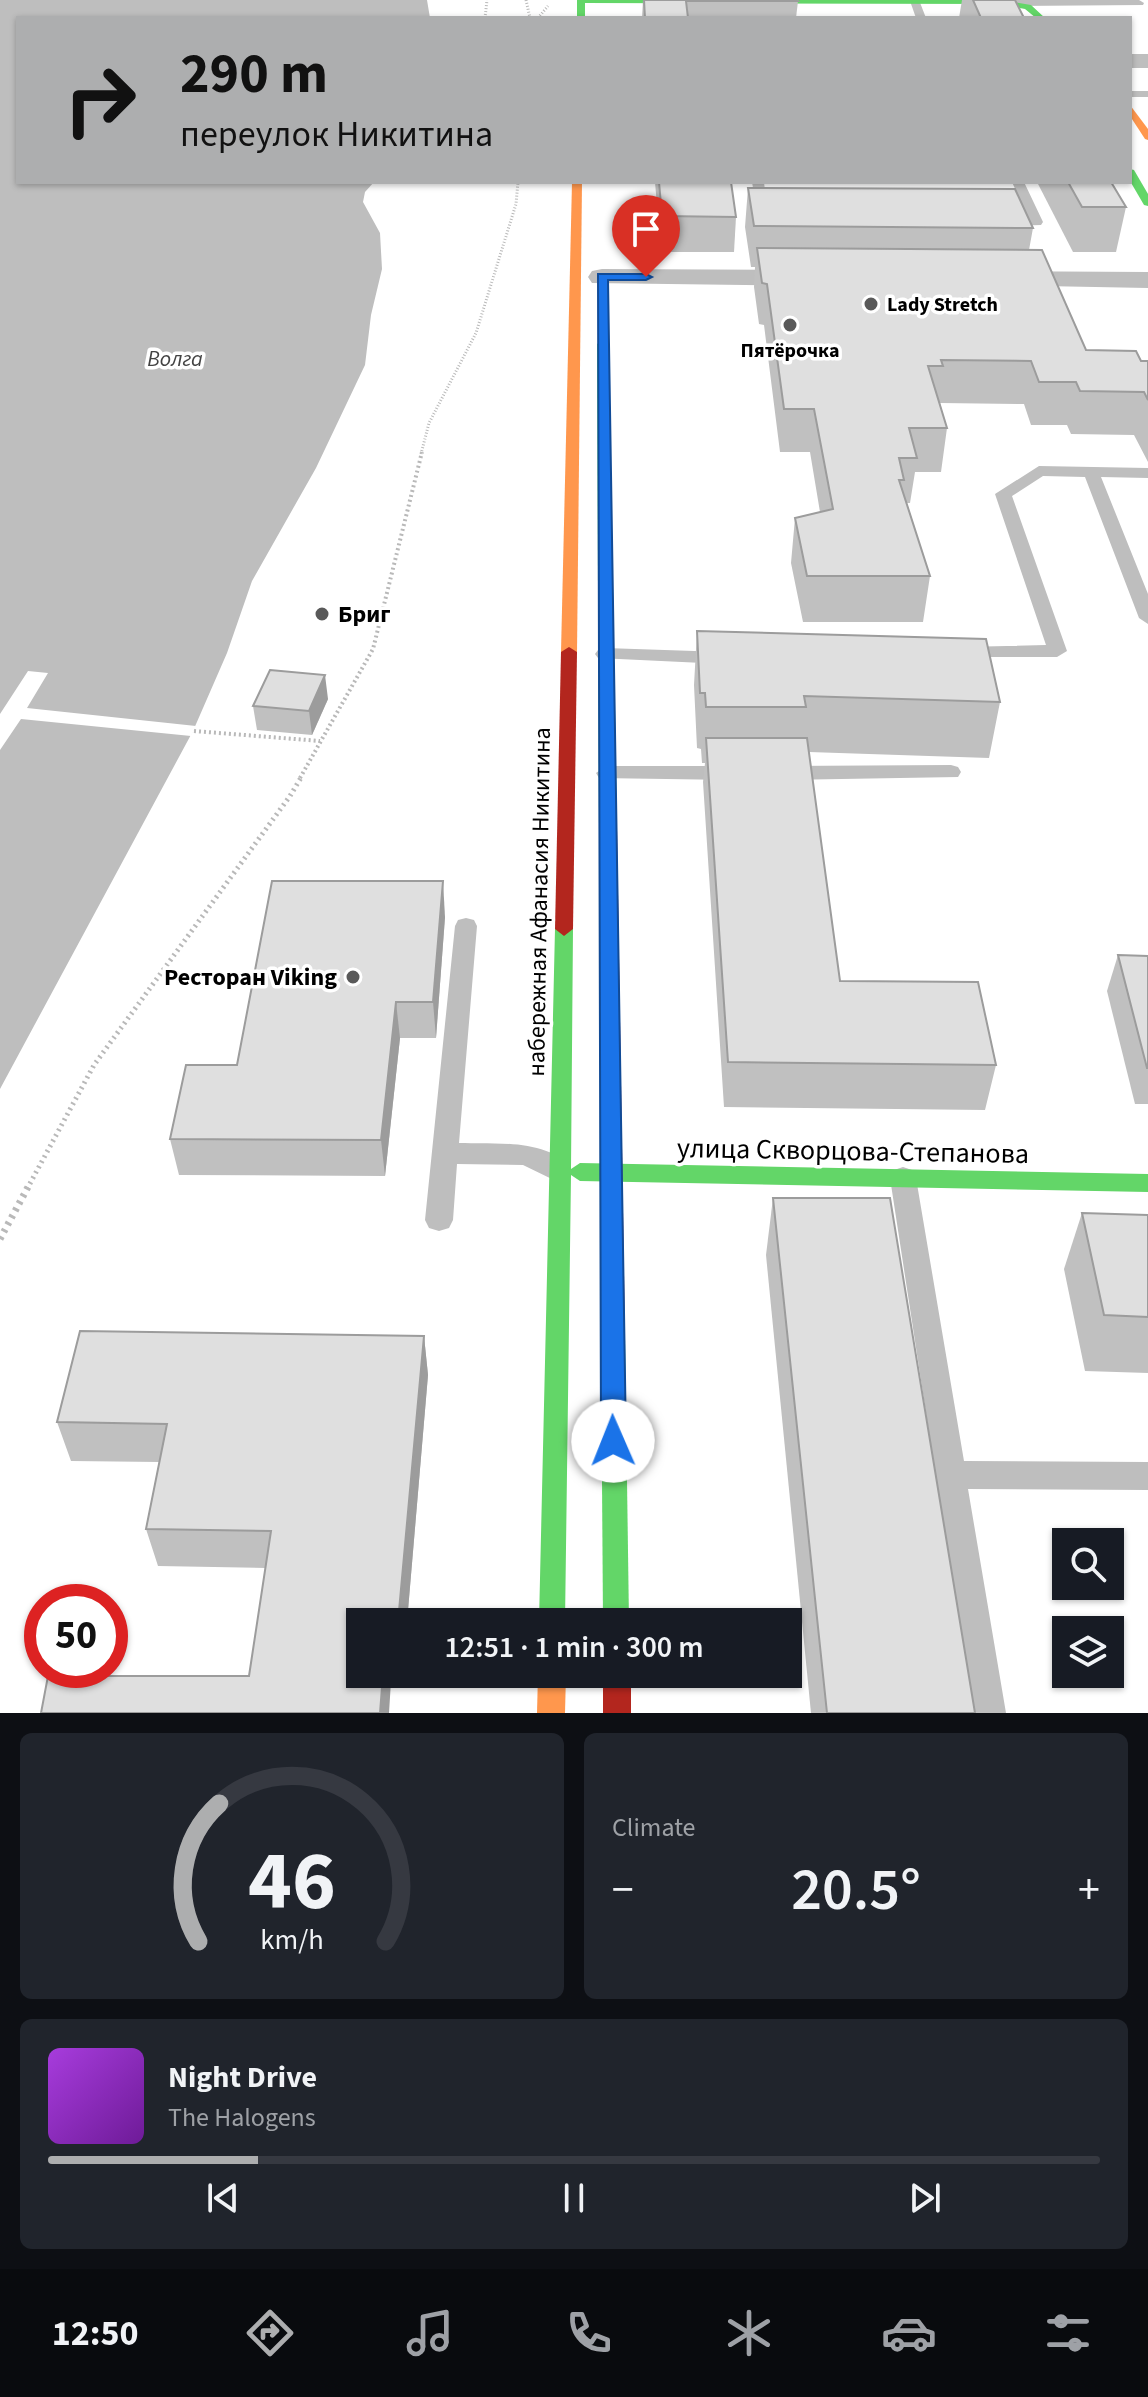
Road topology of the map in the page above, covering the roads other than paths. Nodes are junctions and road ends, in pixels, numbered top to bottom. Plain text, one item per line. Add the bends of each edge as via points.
1 (581, 0) edge
2 (600, 0) edge
3 (1139, 3) dead end
4 (698, 5) edge
5 (1044, 7) edge
6 (918, 10) edge
7 (1132, 111) edge
8 (1148, 137) edge
9 (1132, 175) edge
10 (577, 184) edge
11 (758, 184) edge
12 (1019, 184) edge
13 (1148, 203) edge
14 (762, 206) edge
15 (989, 222) edge
16 (602, 277) dead end
17 (838, 278) edge
18 (962, 279) edge
19 (1148, 280) edge
20 (603, 324) dead end
21 (1091, 472) junction
22 (1148, 473) edge
23 (1148, 618) edge
24 (605, 654) junction
25 (946, 654) edge
26 (739, 657) edge
27 (951, 772) dead end
28 (606, 773) junction
29 (466, 926) dead end
30 (445, 1153) junction
31 (558, 1171) junction
32 (609, 1173) junction
33 (903, 1178) junction
34 (1148, 1183) edge
35 (439, 1220) dead end
36 (950, 1475) junction
37 (1148, 1476) edge
38 (552, 1608) edge
39 (616, 1608) edge
40 (552, 1688) edge
41 (617, 1688) edge
42 (551, 1713) edge
43 (617, 1713) edge
44 (989, 1713) edge

1 - 2 main road
2 - 4 main road
3 - 5 lane
4 - 6 main road
5 - 6 main road
7 - 8 main road
9 - 13 main road
10 - 31 main road, набережная Афанасия Никитина
11 - 14 lane
12 - 15 lane via 1036,222
16 - 17 street
18 - 19 street
20 - 24 main road
21 - 22 lane
21 - 23 lane
21 - 25 lane via 1039,471 1003,494 1057,651
24 - 26 lane
24 - 28 main road
27 - 28 lane
28 - 32 main road
29 - 30 lane
30 - 31 lane via 527,1155
30 - 35 lane
31 - 32 main road, улица Скворцова-Степанова
31 - 38 main road, набережная Афанасия Никитина
32 - 33 main road, улица Скворцова-Степанова
32 - 39 main road
33 - 34 main road, улица Скворцова-Степанова
33 - 36 lane
36 - 37 lane
36 - 44 lane
40 - 42 main road
41 - 43 main road

